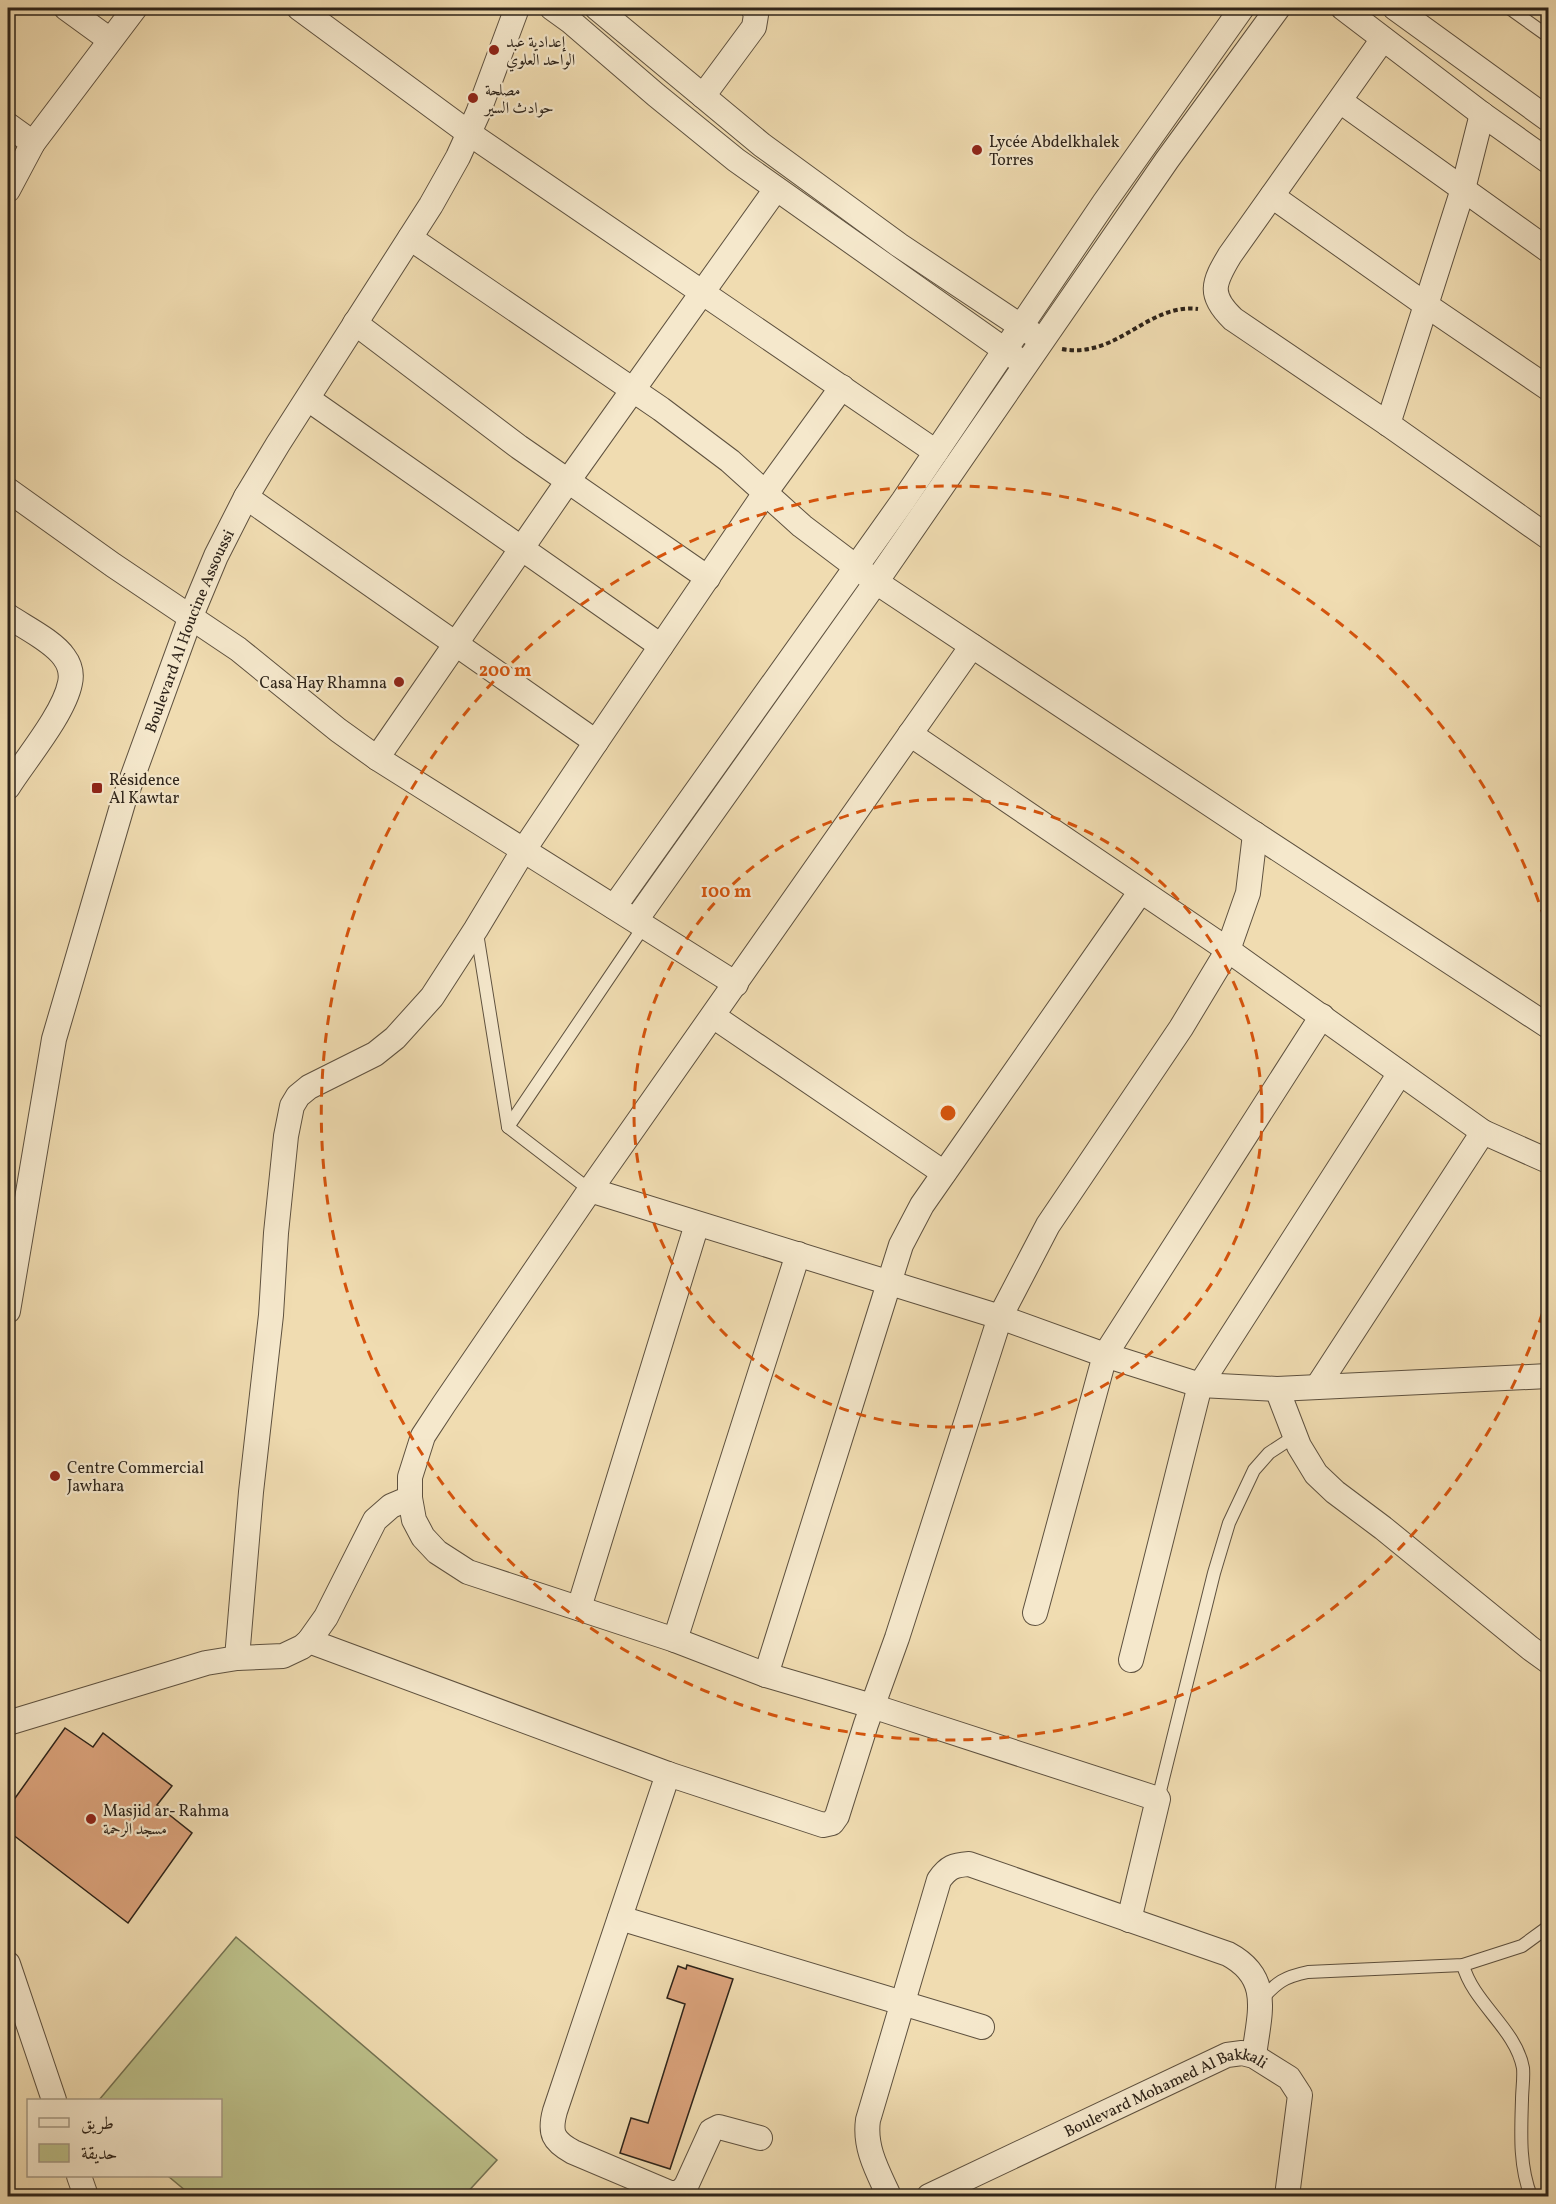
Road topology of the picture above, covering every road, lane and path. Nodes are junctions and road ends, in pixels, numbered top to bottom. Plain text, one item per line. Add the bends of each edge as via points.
1 (66, 8) edge
2 (135, 8) edge
3 (299, 8) edge
4 (517, 8) edge
5 (552, 8) edge
6 (597, 8) edge
7 (753, 8) edge
8 (1242, 8) edge
9 (1278, 8) edge
10 (1343, 8) edge
11 (1395, 8) edge
12 (1509, 8) edge
13 (1548, 36) edge
14 (1383, 39) junction
15 (110, 40) junction
16 (703, 96) junction
17 (1340, 101) junction
18 (1482, 114) junction
19 (1548, 120) edge
20 (8, 125) edge
21 (470, 134) junction
22 (33, 143) junction
23 (1548, 161) edge
24 (776, 189) junction
25 (1463, 189) junction
26 (8, 190) edge
27 (1272, 196) junction
28 (410, 238) junction
29 (1548, 250) edge
30 (701, 291) junction
31 (1426, 305) junction
32 (1201, 309) dead end
33 (355, 323) junction
34 (1021, 326) junction
35 (1043, 342) junction
36 (1004, 350) junction
37 (1027, 365) junction
38 (842, 387) junction
39 (1548, 388) edge
40 (633, 389) junction
41 (308, 399) junction
42 (1388, 424) junction
43 (936, 452) junction
44 (568, 481) junction
45 (8, 490) edge
46 (765, 493) junction
47 (246, 497) junction
48 (1548, 537) edge
49 (523, 548) junction
50 (856, 567) junction
51 (708, 578) junction
52 (876, 582) junction
53 (8, 616) edge
54 (191, 616) junction
55 (455, 645) junction
56 (661, 646) junction
57 (972, 646) junction
58 (910, 734) junction
59 (596, 742) junction
60 (377, 758) junction
61 (11, 773) edge
62 (1255, 834) junction
63 (523, 851) junction
64 (1141, 891) junction
65 (614, 907) junction
66 (640, 923) junction
67 (476, 929) junction
68 (1228, 950) junction
69 (736, 984) junction
70 (713, 1016) junction
71 (1322, 1016) junction
72 (1548, 1026) edge
73 (1400, 1073) junction
74 (508, 1127) junction
75 (1483, 1132) junction
76 (1548, 1161) edge
77 (944, 1173) junction
78 (590, 1190) junction
79 (697, 1224) junction
80 (798, 1254) junction
81 (889, 1283) junction
82 (8, 1311) edge
83 (1000, 1317) junction
84 (1105, 1355) junction
85 (1548, 1376) edge
86 (1200, 1385) junction
87 (1317, 1387) junction
88 (1277, 1389) junction
89 (1294, 1436) junction
90 (410, 1498) junction
91 (579, 1608) junction
92 (1035, 1613) dead end
93 (675, 1640) junction
94 (309, 1641) junction
95 (237, 1658) junction
96 (1131, 1660) dead end
97 (1548, 1660) edge
98 (766, 1675) junction
99 (872, 1706) junction
100 (8, 1723) edge
101 (668, 1774) junction
102 (1158, 1799) junction
103 (620, 1918) junction
104 (1129, 1920) junction
105 (1548, 1927) edge
106 (8, 1964) edge
107 (1463, 1965) junction
108 (1261, 2000) junction
109 (903, 2003) junction
110 (982, 2027) dead end
111 (1254, 2056) junction
112 (54, 2099) edge
113 (760, 2138) dead end
114 (80, 2177) edge
115 (86, 2196) edge
116 (890, 2196) edge
117 (929, 2196) edge
118 (1287, 2196) edge
119 (1531, 2196) edge

1 - 15 street
2 - 15 street
3 - 21 street
4 - 21 street, Boulevard Al Houcine Assoussi
5 - 24 street via 676,113
6 - 16 street
7 - 16 street via 754,27
8 - 34 street
9 - 35 street via 1167,160
10 - 14 street
11 - 19 street
12 - 13 lane
14 - 17 street
14 - 18 street
15 - 22 street
16 - 34 street via 762,145 899,245
17 - 25 street
17 - 27 street
18 - 23 street
18 - 25 street
20 - 22 street
21 - 28 street, Boulevard Al Houcine Assoussi
21 - 30 street
22 - 26 street
24 - 30 street
24 - 36 street
25 - 29 street
25 - 31 street
27 - 31 street
27 - 42 street via 1221,270 1215,289 1221,308
28 - 33 street, Boulevard Al Houcine Assoussi
28 - 40 street
30 - 38 street
30 - 40 street
31 - 39 street
31 - 42 street
32 - 35 path via 1186,307 1166,312 1088,351 1063,350
33 - 41 street, Boulevard Al Houcine Assoussi
33 - 44 street
34 - 35 street
34 - 36 street
35 - 37 street
36 - 37 street
36 - 43 street
37 - 52 street
38 - 43 street
38 - 46 street
40 - 44 street
40 - 46 street via 730,461
41 - 47 street, Boulevard Al Houcine Assoussi
41 - 49 street
42 - 48 street
43 - 50 street
44 - 49 street
44 - 51 street
45 - 54 street
46 - 50 street
46 - 51 street
47 - 54 street, Boulevard Al Houcine Assoussi
47 - 55 street
49 - 55 street
49 - 56 street
50 - 52 street
50 - 65 street
51 - 56 street
52 - 57 street
52 - 66 street
53 - 61 street via 61,653 71,675 59,709
54 - 60 street
54 - 82 street, Boulevard Al Houcine Assoussi via 123,803 54,1039
55 - 59 street
55 - 60 street
56 - 59 street
57 - 58 street
57 - 62 street
58 - 64 street
58 - 69 street
59 - 63 street
60 - 63 street
62 - 68 street via 1248,893
62 - 72 street
63 - 65 street
63 - 67 street
64 - 68 street
64 - 77 street
65 - 66 street
66 - 69 street
66 - 74 lane
67 - 74 lane
67 - 95 street via 432,996 395,1038 375,1054 303,1091 292,1106 276,1233
68 - 71 street
68 - 83 street via 1181,1028 1048,1225
69 - 70 street
70 - 77 street
70 - 78 street
71 - 73 street
71 - 84 street
73 - 75 street
73 - 86 street
74 - 78 lane
75 - 76 street
75 - 87 street
77 - 81 street via 909,1229
78 - 79 street
78 - 90 street via 423,1436 410,1477
79 - 80 street
79 - 91 street
80 - 81 street
80 - 93 street
81 - 83 street
81 - 98 street
83 - 84 street
83 - 99 street
84 - 86 street
84 - 92 street
85 - 87 street
86 - 88 street
86 - 96 street
87 - 88 street
88 - 89 street
89 - 97 street via 1316,1474 1335,1492
89 - 102 lane via 1269,1453 1254,1470 1229,1524
90 - 91 street via 414,1520 423,1537 451,1562 468,1572
90 - 94 street via 391,1506 375,1520 326,1617
91 - 93 street
93 - 98 street
94 - 95 street via 283,1656
94 - 101 street
95 - 100 street via 206,1663
98 - 99 street
99 - 101 street via 832,1823 823,1825
99 - 102 street
101 - 103 street
102 - 104 street
103 - 109 street
103 - 113 street via 551,2125 554,2136 573,2151 670,2193 680,2193 686,2186 711,2131 718,2127
104 - 108 street via 1241,1961 1252,1972
104 - 109 street via 969,1864 954,1865 939,1880
105 - 107 lane via 1522,1946
106 - 112 street
107 - 108 lane via 1308,1972 1277,1983
107 - 119 lane via 1467,1980 1512,2042 1523,2068 1522,2159
108 - 111 street
109 - 110 street
109 - 116 street via 866,2135
111 - 117 street, Boulevard Mohamed Al Bakkali via 1227,2055
111 - 118 street, Boulevard Mohamed Al Bakkali via 1289,2078 1300,2095
114 - 115 street

